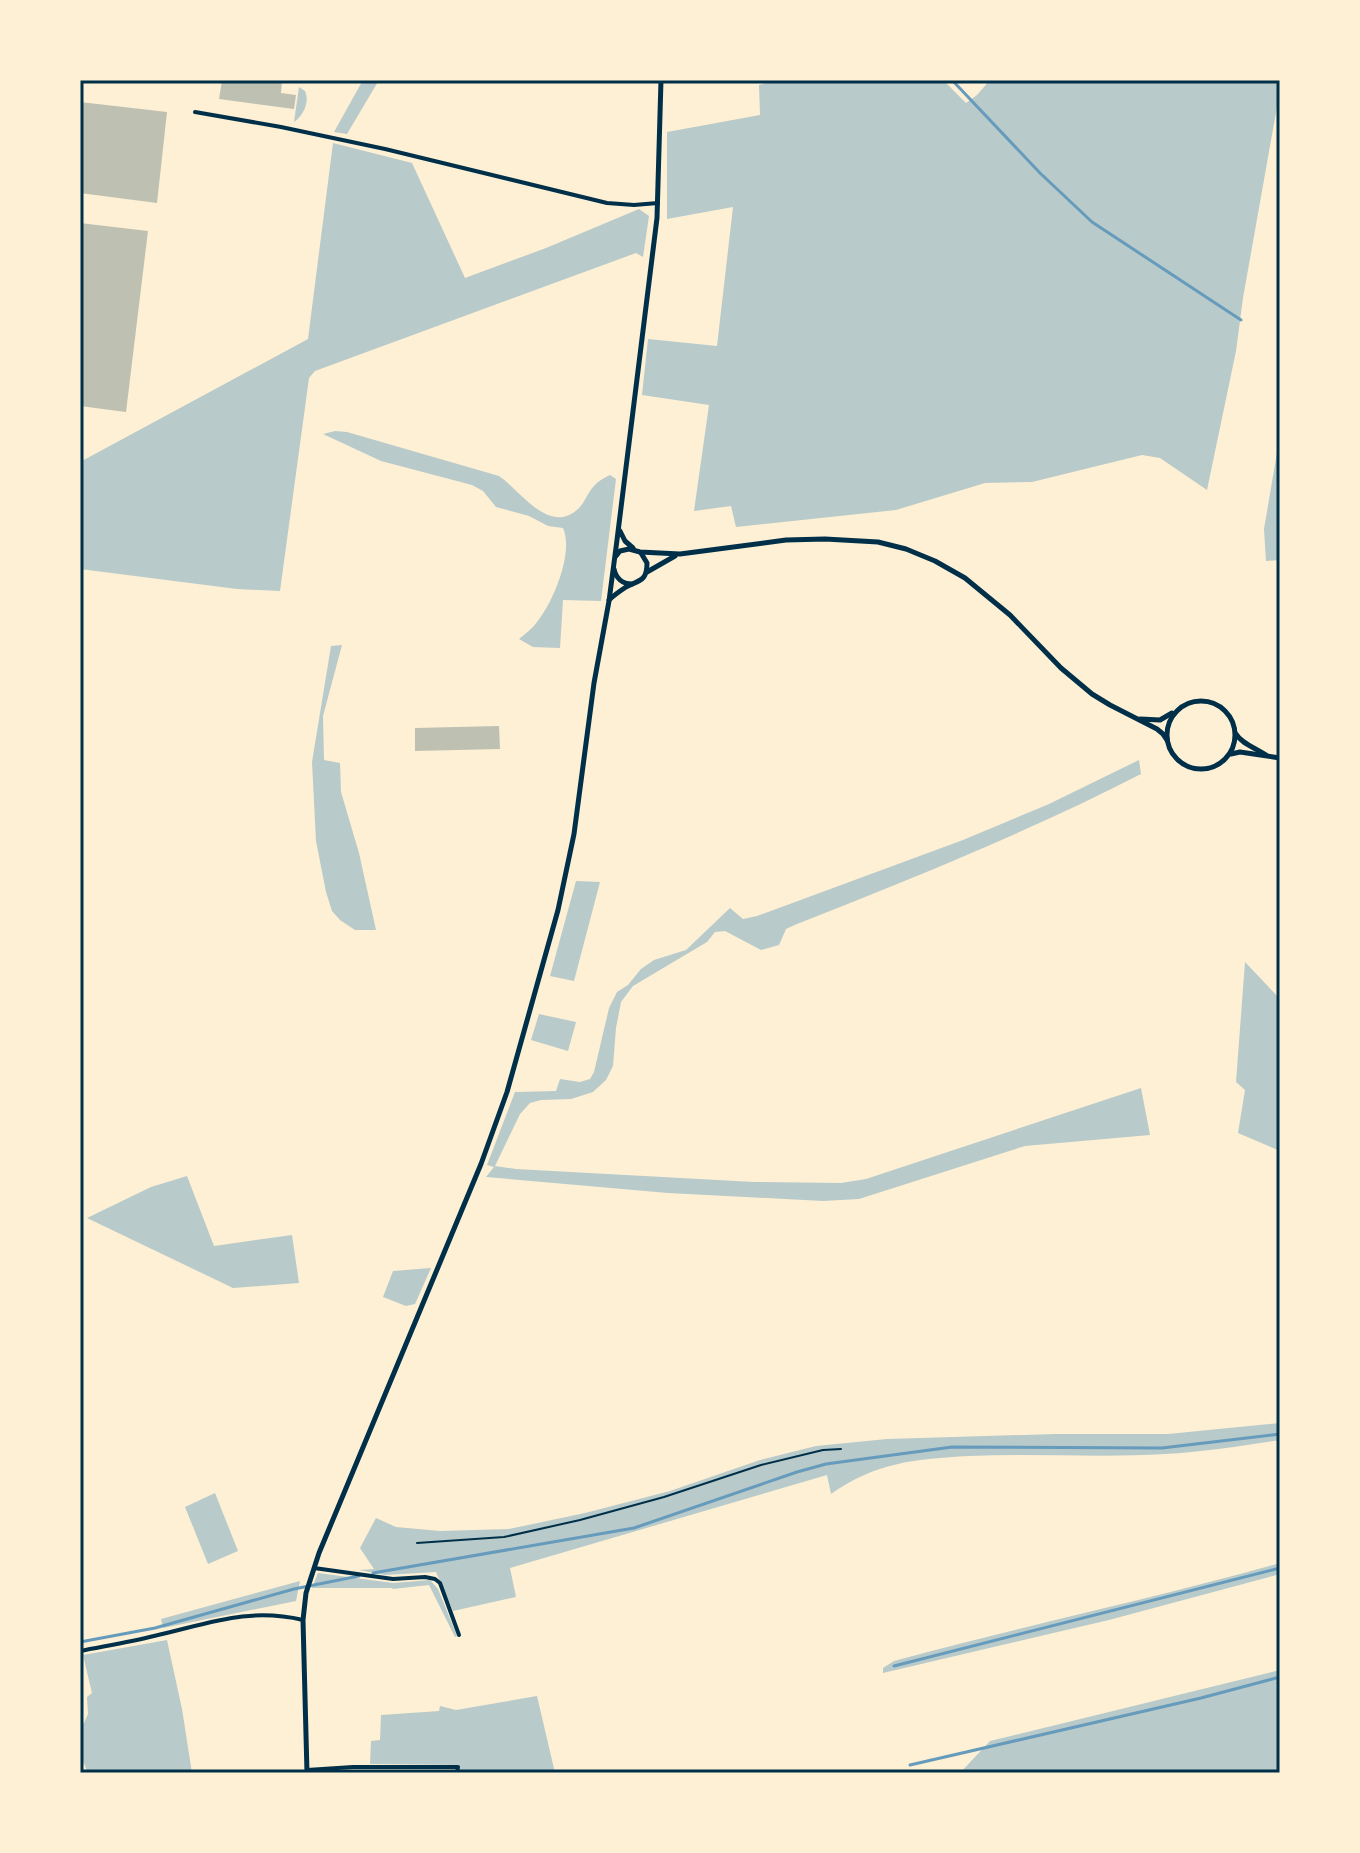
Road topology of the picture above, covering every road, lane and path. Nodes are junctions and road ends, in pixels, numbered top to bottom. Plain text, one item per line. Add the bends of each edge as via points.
1 (661, 80) edge
2 (195, 112) dead end
3 (658, 203) junction
4 (618, 528) junction
5 (633, 549) junction
6 (640, 552) junction
7 (680, 554) junction
8 (614, 558) junction
9 (614, 567) junction
10 (647, 572) junction
11 (633, 584) junction
12 (609, 601) junction
13 (1176, 711) junction
14 (1140, 719) junction
15 (1236, 734) junction
16 (1167, 740) junction
17 (1230, 754) junction
18 (1267, 756) junction
19 (1280, 758) edge
20 (841, 1449) dead end
21 (417, 1543) dead end
22 (313, 1571) junction
23 (303, 1620) junction
24 (459, 1635) dead end
25 (80, 1651) edge
26 (307, 1771) edge
27 (457, 1773) edge

1 - 3 street
2 - 3 street via 385,149 607,203
3 - 4 street
4 - 5 street
4 - 8 street
5 - 6 street
5 - 8 street
6 - 7 street
6 - 10 street
7 - 10 street
7 - 14 street via 825,539 906,549 965,578 1076,682
8 - 9 street
9 - 11 street via 619,579
9 - 12 street
10 - 11 street
11 - 12 street
12 - 22 street via 568,864 507,1092
13 - 14 street via 1160,720
13 - 15 street via 1192,701 1218,704 1233,720
13 - 16 street
14 - 16 street
15 - 17 street
15 - 18 street
16 - 17 street via 1176,758 1192,768 1213,767
17 - 18 street
18 - 19 street
20 - 21 path via 761,1465 664,1497 504,1537
22 - 23 street
22 - 24 street via 435,1579
23 - 25 street via 247,1615
23 - 26 street
26 - 27 street via 458,1767

